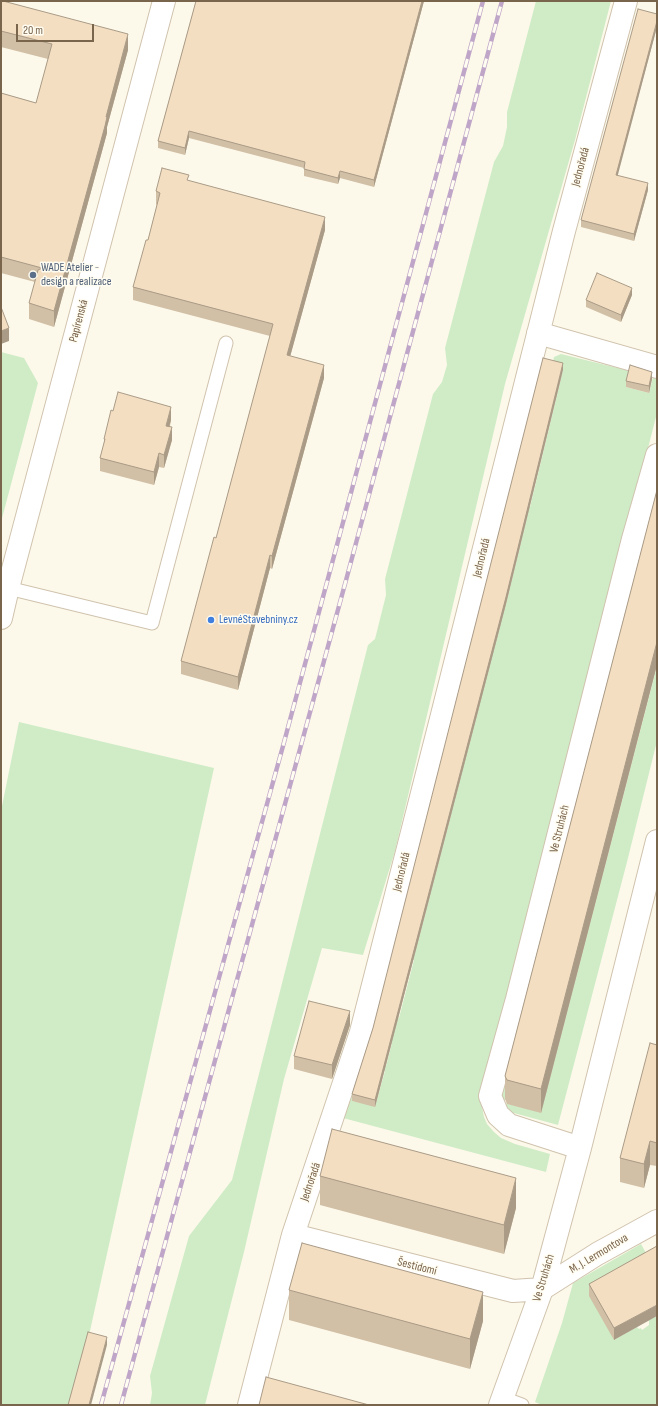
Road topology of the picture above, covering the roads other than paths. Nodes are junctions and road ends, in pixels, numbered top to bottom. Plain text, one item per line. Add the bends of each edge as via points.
1 (164, 1) edge
2 (626, 1) edge
3 (538, 333) junction
4 (226, 343) dead end
5 (657, 367) edge
6 (657, 455) edge
7 (8, 588) junction
8 (1, 618) edge
9 (657, 841) edge
10 (580, 1148) junction
11 (657, 1221) edge
12 (293, 1235) junction
13 (542, 1289) junction
14 (508, 1403) edge
15 (248, 1405) edge

1 - 7 street, Papírenská
2 - 3 street, Jednořadá
3 - 5 street
3 - 12 street, Jednořadá via 361,1032
4 - 7 lane via 152,623
6 - 10 street, Ve Struhách via 633,539 517,999 490,1096 498,1115 509,1125
7 - 8 street, Papírenská
9 - 10 street, Ve Struhách
10 - 13 street, Ve Struhách
11 - 13 street, M. J. Lermontova via 597,1254
12 - 13 street, Šestidomí via 513,1292
12 - 15 street, Jednořadá
13 - 14 street, Ve Struhách

